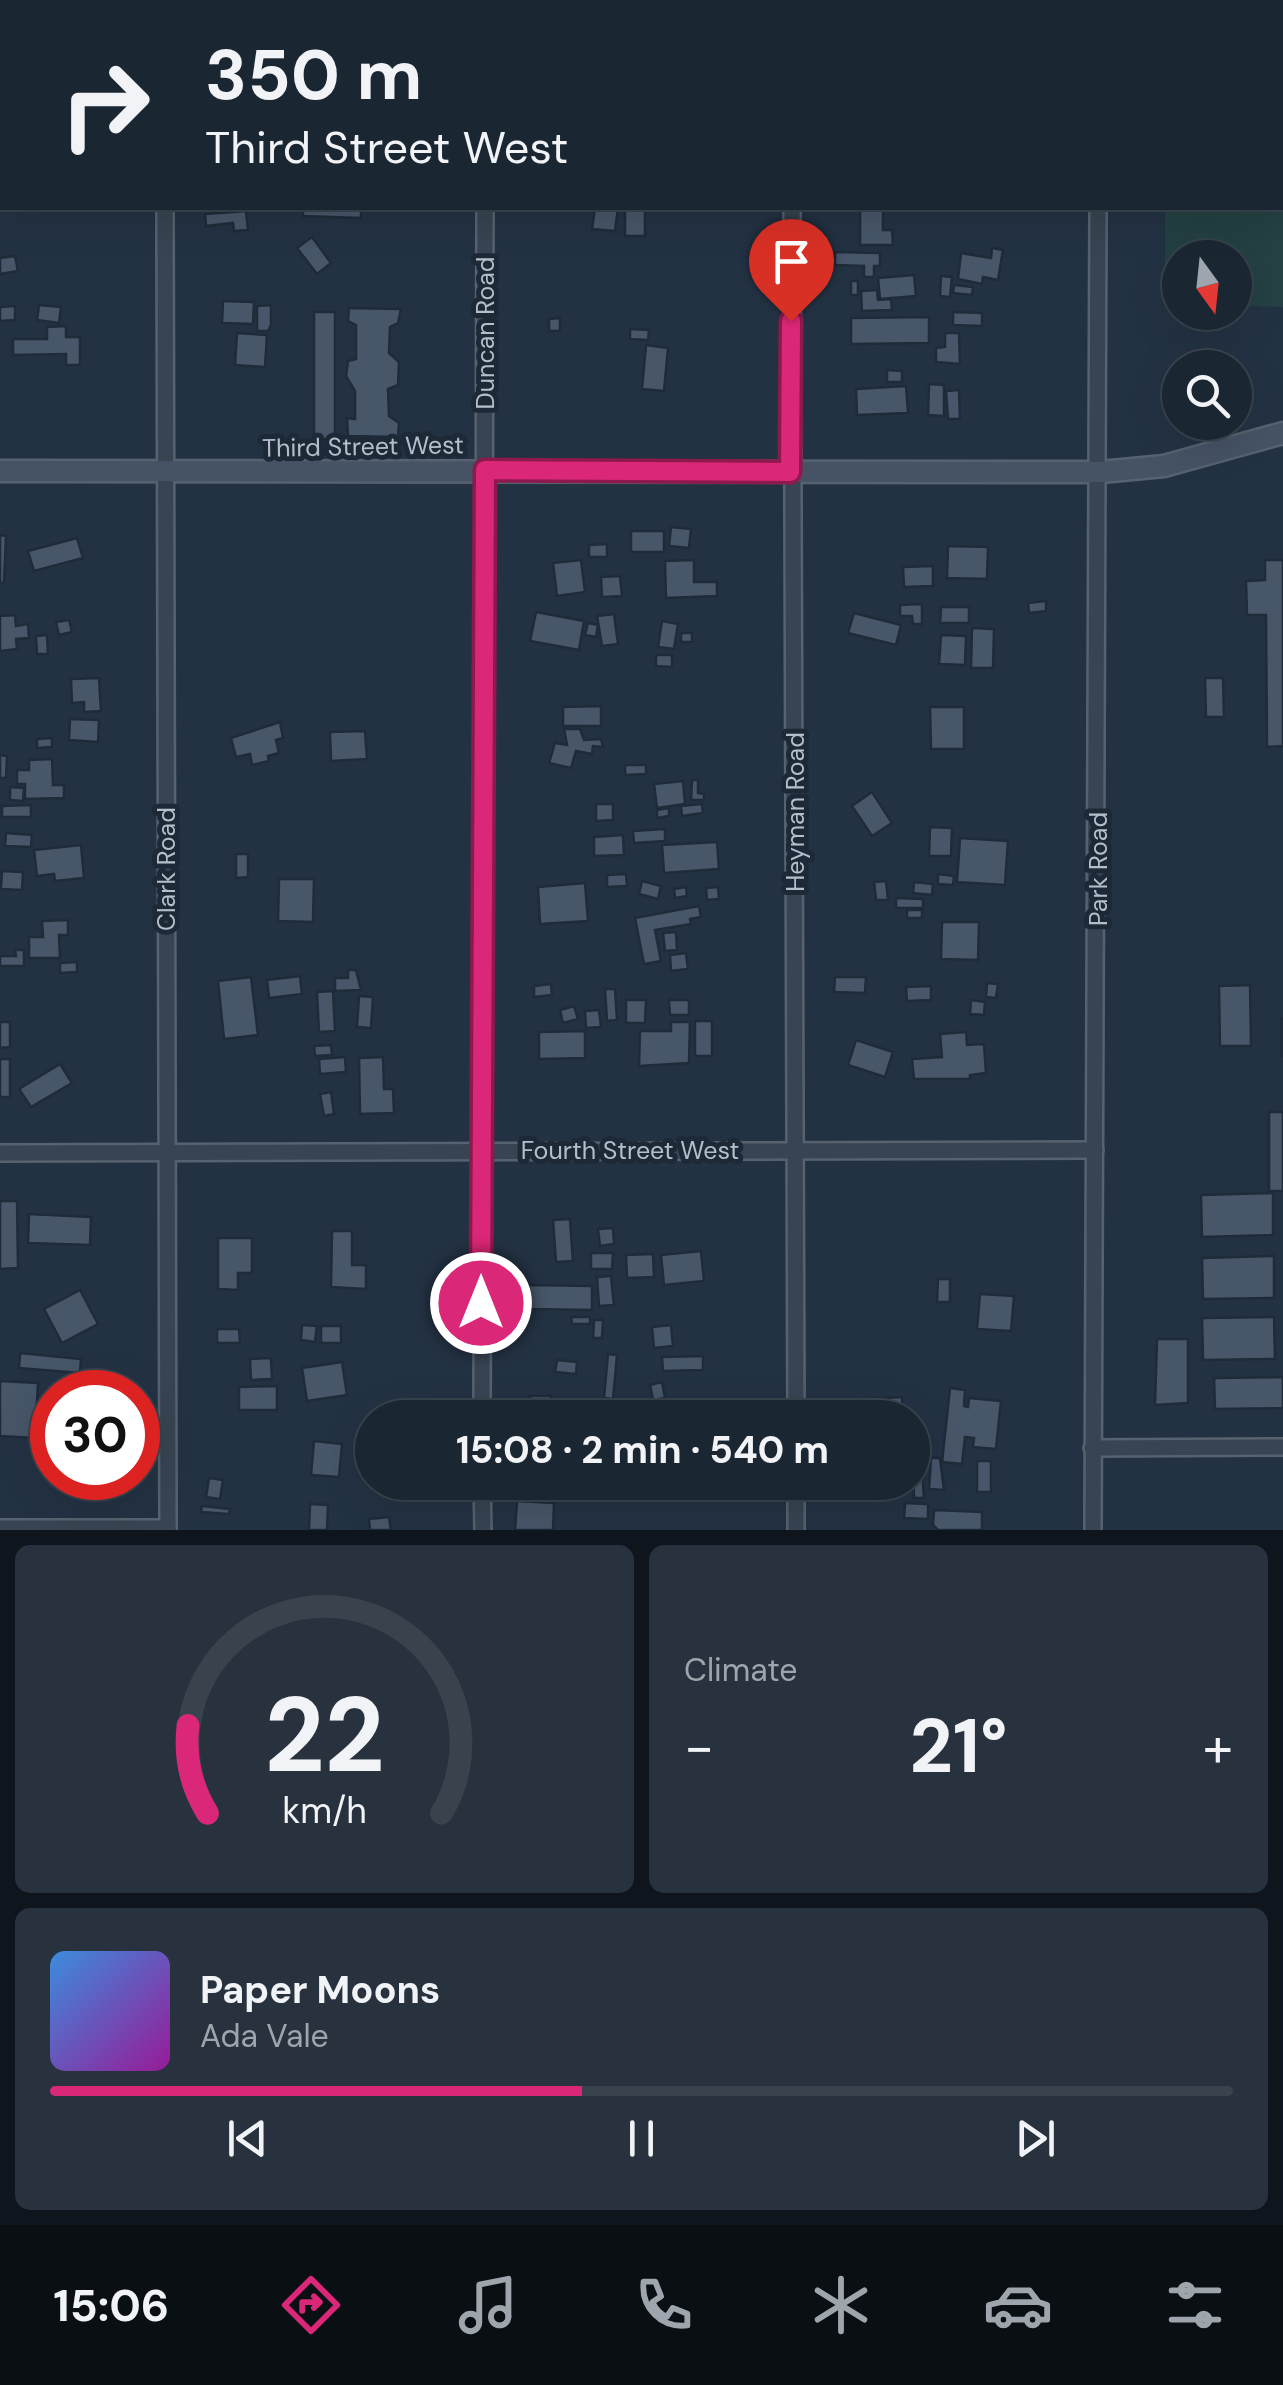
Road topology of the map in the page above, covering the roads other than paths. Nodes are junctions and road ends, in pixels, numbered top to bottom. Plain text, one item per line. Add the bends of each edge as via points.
1 (165, 210) edge
2 (485, 210) edge
3 (792, 210) edge
4 (1098, 210) edge
5 (1283, 433) edge
6 (485, 470) junction
7 (0, 472) edge
8 (166, 472) junction
9 (790, 472) junction
10 (1100, 472) junction
11 (480, 1150) junction
12 (796, 1150) junction
13 (1095, 1150) junction
14 (165, 1151) junction
15 (0, 1153) edge
16 (482, 1400) edge
17 (796, 1400) edge
18 (1283, 1446) edge
19 (1092, 1448) junction
20 (482, 1500) edge
21 (796, 1500) edge
22 (0, 1528) edge
23 (168, 1529) edge
24 (483, 1530) edge
25 (796, 1530) edge
26 (1094, 1530) edge

1 - 8 street, Clark Road
2 - 6 street, Duncan Road
3 - 9 street, Heyman Road
4 - 10 street, Park Road
5 - 10 main road, Third Street West via 1164,466
6 - 8 main road, Third Street West
6 - 9 main road, Third Street West
6 - 11 street, Duncan Road
7 - 8 main road, Third Street West
8 - 14 street, Clark Road
9 - 10 main road, Third Street West
9 - 12 street, Heyman Road
10 - 13 street, Park Road
11 - 12 street, Fourth Street West
11 - 14 street, Fourth Street West
11 - 16 street, Duncan Road
12 - 13 street, Fourth Street West
12 - 17 street, Heyman Road
13 - 19 street, Park Road
14 - 15 street, Fourth Street West
14 - 23 street, Clark Road
18 - 19 street
19 - 26 street, Park Road
20 - 24 street
21 - 25 street
22 - 23 street

